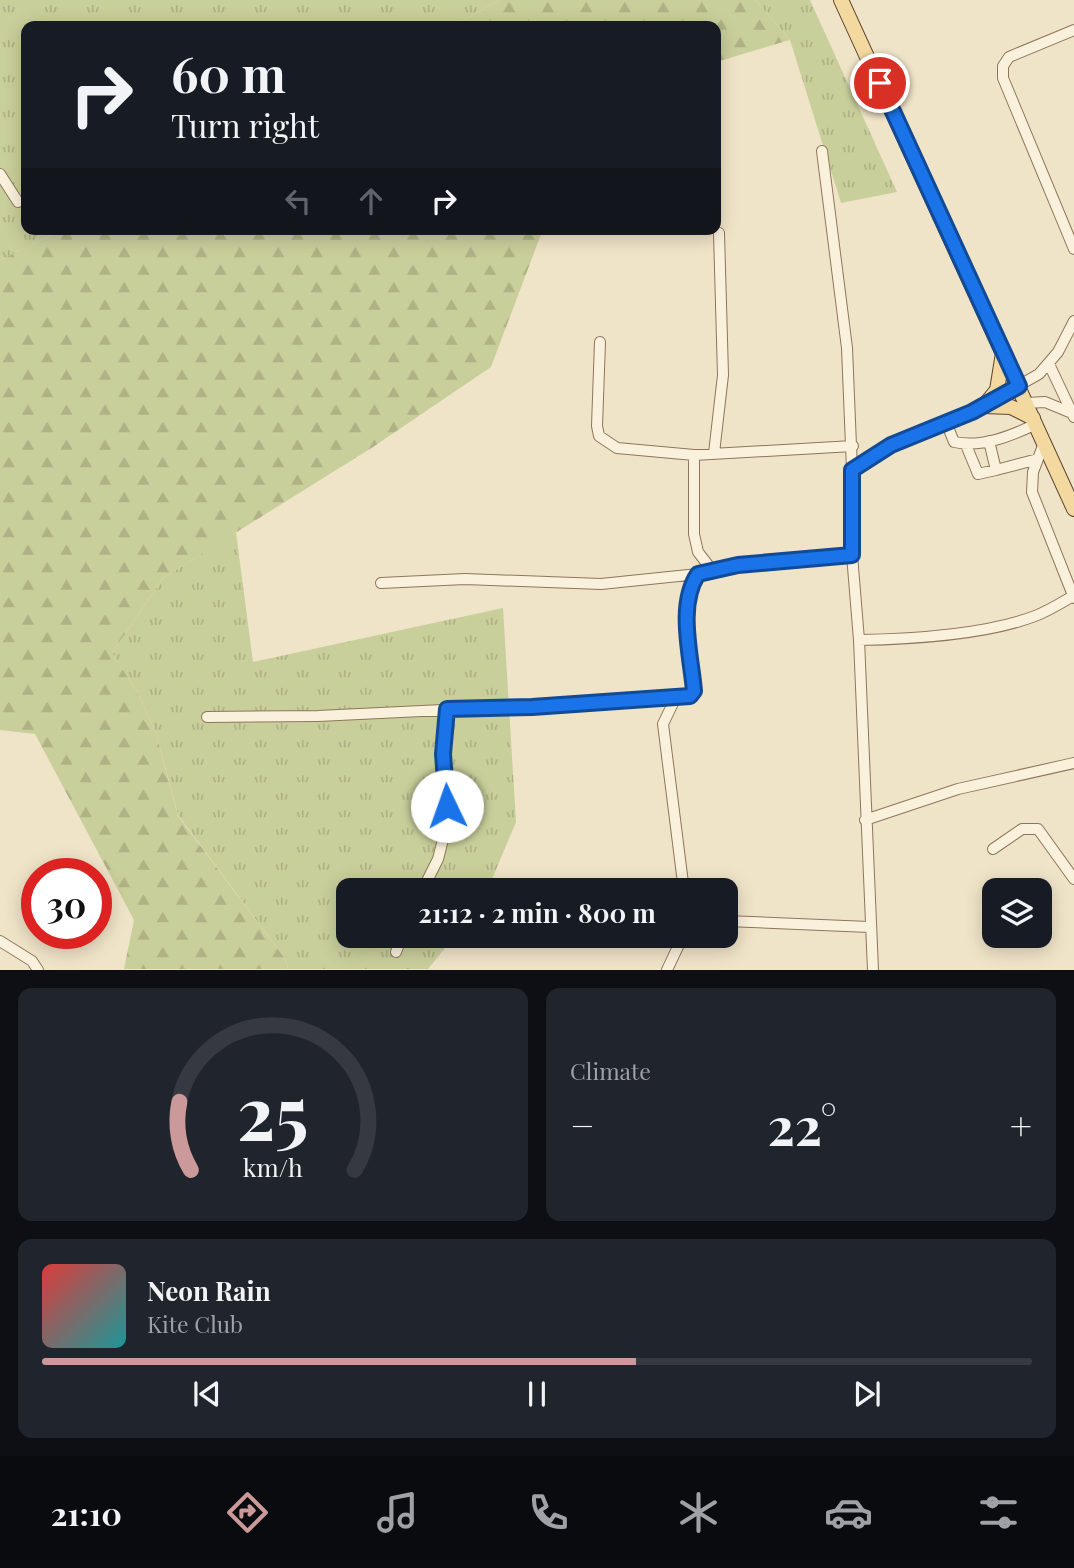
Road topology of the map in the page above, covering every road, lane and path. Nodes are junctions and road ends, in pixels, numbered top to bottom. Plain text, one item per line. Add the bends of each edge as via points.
1 (841, 0) edge
2 (1074, 30) edge
3 (822, 152) dead end
4 (0, 174) edge
5 (18, 202) dead end
6 (719, 235) edge
7 (1074, 249) edge
8 (1074, 321) edge
9 (600, 342) dead end
10 (1003, 351) junction
11 (1049, 364) junction
12 (1019, 386) junction
13 (1027, 403) junction
14 (984, 406) junction
15 (1074, 415) edge
16 (1035, 421) junction
17 (946, 422) junction
18 (989, 441) junction
19 (1045, 443) junction
20 (967, 445) junction
21 (853, 446) junction
22 (714, 453) junction
23 (694, 455) junction
24 (1038, 459) junction
25 (852, 470) junction
26 (996, 470) junction
27 (1074, 509) edge
28 (852, 555) junction
29 (712, 570) junction
30 (698, 574) junction
31 (381, 583) dead end
32 (1074, 597) edge
33 (859, 640) junction
34 (675, 699) junction
35 (447, 709) junction
36 (208, 717) dead end
37 (1074, 763) edge
38 (865, 820) junction
39 (993, 849) dead end
40 (428, 878) edge
41 (682, 878) edge
42 (1074, 879) edge
43 (738, 922) edge
44 (869, 927) junction
45 (0, 941) edge
46 (398, 948) edge
47 (677, 948) edge
48 (396, 952) dead end
49 (37, 970) edge
50 (667, 970) edge
51 (873, 970) edge

1 - 10 main road
2 - 7 street via 1009,57 1003,66 1003,78
3 - 21 street via 841,292
4 - 5 street
6 - 22 street via 723,375
8 - 11 street
9 - 23 street via 600,436 617,448
10 - 12 main road
10 - 14 main road via 997,390
11 - 12 street
11 - 15 street
12 - 13 main road
12 - 14 street
13 - 15 street via 1045,402
13 - 16 main road
14 - 16 main road via 1011,407
14 - 17 street
16 - 18 street via 1014,435
16 - 19 main road
17 - 20 street via 954,442
17 - 25 street via 891,445
18 - 20 street
18 - 26 street
19 - 24 street
19 - 27 main road
20 - 26 street via 978,474
21 - 22 street
21 - 25 street
22 - 23 street
23 - 29 street via 694,534 698,552
24 - 26 street
24 - 32 street via 1032,492
25 - 28 street
28 - 29 street
28 - 33 street
29 - 30 street
30 - 31 street via 584,585 465,579
30 - 34 street via 689,587 687,604 694,691
32 - 33 street via 1010,624 920,638
33 - 38 street
34 - 35 street
34 - 41 street via 663,724
35 - 36 street
35 - 40 street via 443,754 447,824
37 - 38 street via 958,789
38 - 44 street
39 - 42 street via 1023,830 1038,829
43 - 44 street
44 - 51 street
45 - 49 street via 32,961
46 - 48 street
47 - 50 street

